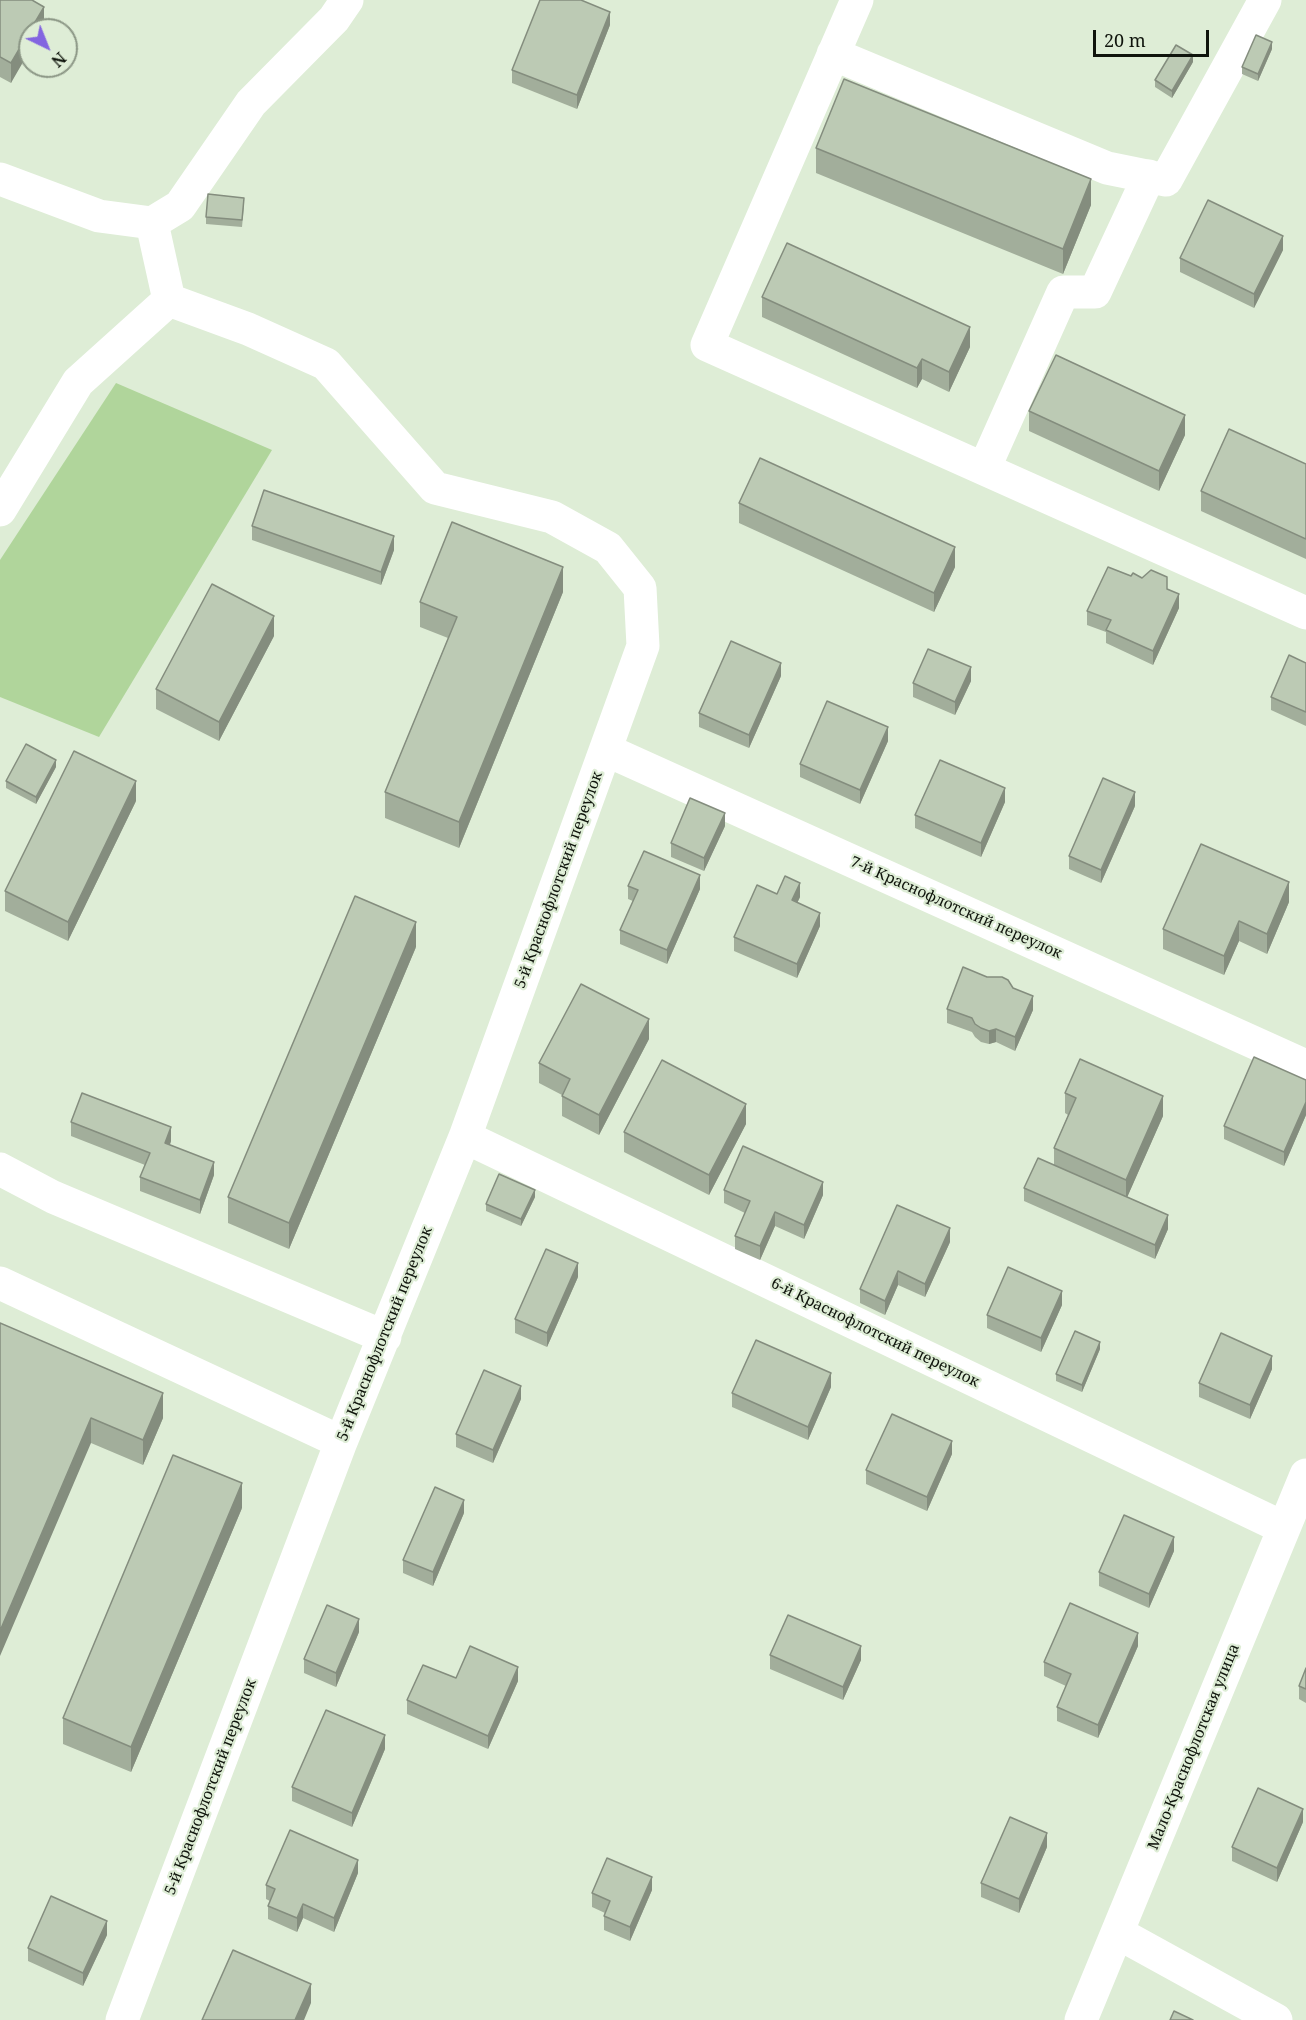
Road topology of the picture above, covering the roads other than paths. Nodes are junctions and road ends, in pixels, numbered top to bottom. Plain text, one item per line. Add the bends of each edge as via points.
1 (347, 0) edge
2 (857, 0) edge
3 (1265, 0) edge
4 (833, 54) junction
5 (1149, 176) junction
6 (0, 179) edge
7 (152, 223) junction
8 (170, 300) junction
9 (984, 469) junction
10 (0, 510) edge
11 (1306, 613) edge
12 (606, 750) junction
13 (1306, 1066) edge
14 (465, 1137) junction
15 (0, 1169) edge
16 (0, 1283) edge
17 (384, 1337) junction
18 (341, 1442) junction
19 (1306, 1474) edge
20 (1284, 1528) junction
21 (1118, 1933) junction
22 (122, 2020) edge
23 (1081, 2020) edge
24 (1276, 2020) edge

1 - 7 street via 334,19 251,103 180,206
2 - 4 street
3 - 5 street via 1166,180
4 - 5 street via 1107,168
4 - 9 street via 707,345
5 - 9 street via 1095,292 1063,292
6 - 7 street via 99,216
7 - 8 street
8 - 10 street via 78,381
8 - 12 street, 5-й Краснофлотский переулок via 248,328 326,364 435,488 552,517 608,548 640,588 643,646
9 - 11 street
12 - 13 street, 7-й Краснофлотский переулок
12 - 14 street, 5-й Краснофлотский переулок
14 - 17 street, 5-й Краснофлотский переулок
14 - 20 street, 6-й Краснофлотский переулок
15 - 17 street via 53,1197
16 - 18 street
17 - 18 street, 5-й Краснофлотский переулок
18 - 22 street, 5-й Краснофлотский переулок
19 - 20 street, Мало-Краснофлотская улица
20 - 21 street, Мало-Краснофлотская улица
21 - 23 street, Мало-Краснофлотская улица
21 - 24 street

